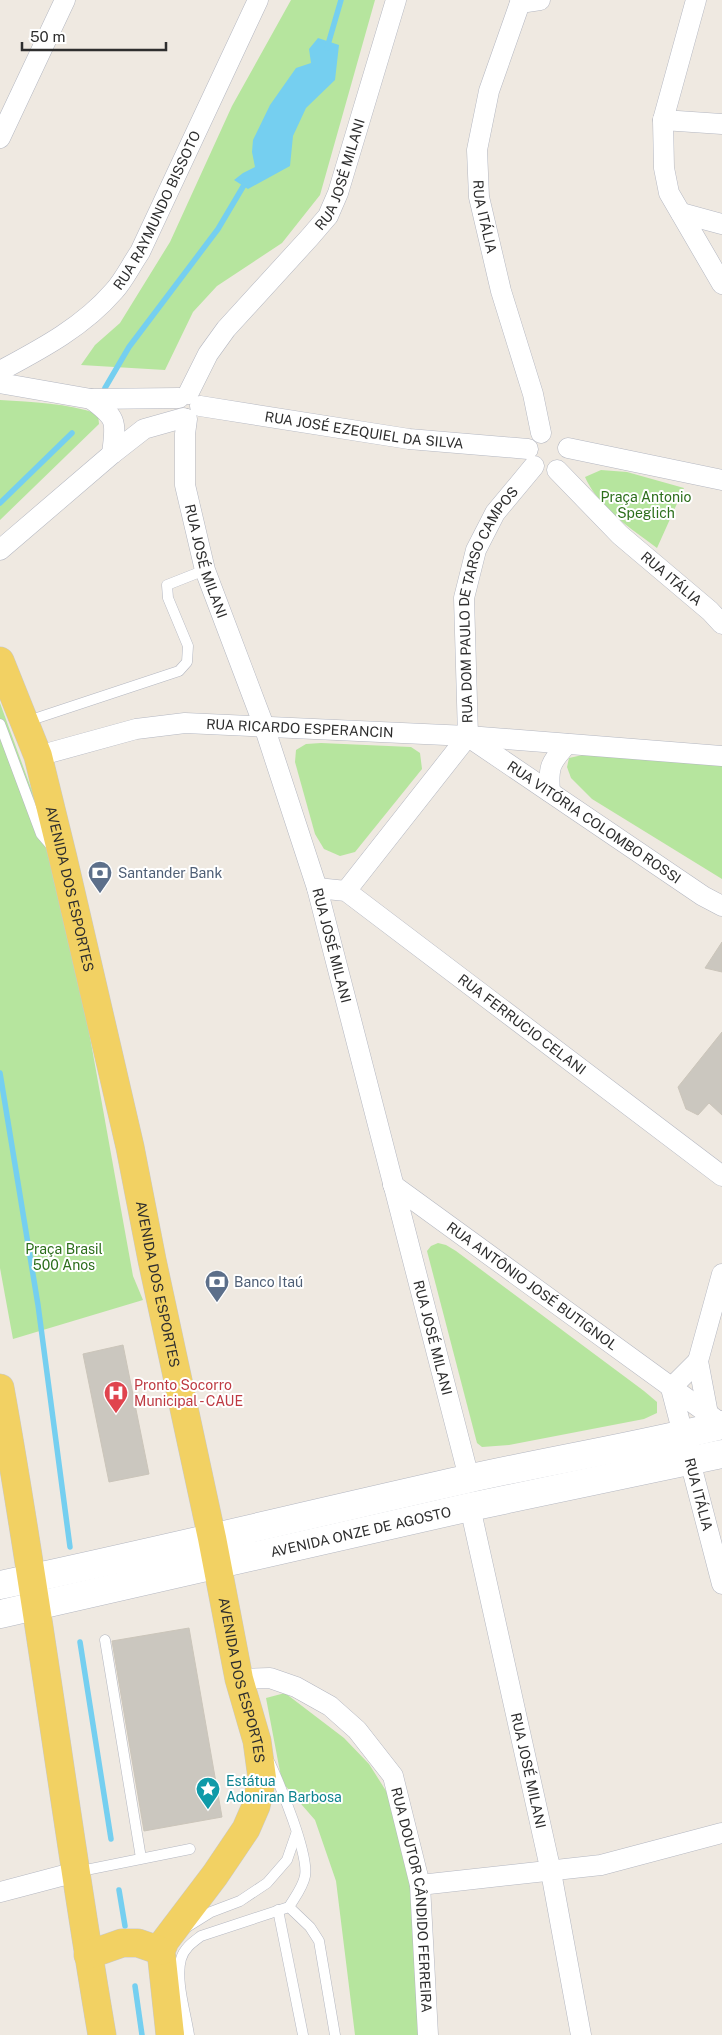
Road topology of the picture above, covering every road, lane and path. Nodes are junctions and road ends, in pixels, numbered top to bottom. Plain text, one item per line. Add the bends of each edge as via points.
1 (65, 0) edge
2 (258, 0) edge
3 (396, 0) edge
4 (540, 0) edge
5 (696, 0) edge
6 (520, 2) edge
7 (664, 120) junction
8 (722, 124) edge
9 (0, 138) edge
10 (681, 213) junction
11 (722, 224) edge
12 (722, 284) edge
13 (0, 371) edge
14 (0, 383) edge
15 (91, 400) junction
16 (187, 407) junction
17 (541, 433) junction
18 (568, 448) junction
19 (112, 454) junction
20 (531, 457) junction
21 (557, 470) junction
22 (722, 480) edge
23 (0, 550) edge
24 (205, 570) junction
25 (722, 624) edge
26 (0, 661) edge
27 (12, 723) edge
28 (264, 726) junction
29 (468, 736) junction
30 (567, 744) junction
31 (38, 756) junction
32 (722, 756) edge
33 (550, 792) junction
34 (63, 858) junction
35 (317, 888) junction
36 (346, 891) junction
37 (722, 906) edge
38 (722, 1176) edge
39 (393, 1185) junction
40 (722, 1274) edge
41 (698, 1361) junction
42 (0, 1388) edge
43 (671, 1388) junction
44 (717, 1421) edge
45 (683, 1435) junction
46 (722, 1454) edge
47 (690, 1461) junction
48 (469, 1478) junction
49 (470, 1507) junction
50 (214, 1551) junction
51 (32, 1578) junction
52 (722, 1584) edge
53 (0, 1585) edge
54 (37, 1607) junction
55 (0, 1614) edge
56 (104, 1640) dead end
57 (239, 1679) junction
58 (257, 1741) junction
59 (722, 1833) edge
60 (296, 1834) junction
61 (190, 1849) dead end
62 (141, 1858) junction
63 (76, 1872) junction
64 (551, 1872) junction
65 (420, 1886) junction
66 (0, 1892) edge
67 (289, 1906) junction
68 (278, 1910) junction
69 (163, 1946) junction
70 (88, 1954) junction
71 (102, 2035) edge
72 (170, 2035) edge
73 (189, 2035) edge
74 (303, 2035) edge
75 (336, 2035) edge
76 (428, 2035) edge
77 (581, 2035) edge

1 - 9 street
2 - 13 street, RUA RAYMUNDO BISSOTO via 140,252 114,291 80,324
3 - 16 street, RUA JOSÉ MILANI via 338,194 328,216 226,329 208,354
4 - 6 street
5 - 7 street
6 - 17 street, RUA ITÁLIA via 489,90 477,150 479,197 501,291 533,394
7 - 8 street
7 - 10 street via 664,168 669,193
10 - 11 street
10 - 12 street
14 - 15 street, RUA JOSÉ EZEQUIEL DA SILVA
15 - 16 street, RUA JOSÉ EZEQUIEL DA SILVA
15 - 19 street via 113,417
16 - 19 street via 144,429
16 - 20 street, RUA JOSÉ EZEQUIEL DA SILVA
16 - 24 street, RUA JOSÉ MILANI via 185,485
17 - 18 street via 555,433
17 - 20 street via 535,436
18 - 21 street via 566,461
18 - 22 street
19 - 23 street
20 - 21 street via 545,472
20 - 29 street, RUA DOM PAULO DE TARSO CAMPOS via 476,550 464,598
21 - 25 street, RUA ITÁLIA via 620,535
24 - 27 lane via 167,585 168,598 188,646 187,662 179,671
24 - 28 street, RUA JOSÉ MILANI
26 - 27 main road, AVENIDA DOS ESPORTES
27 - 31 main road, AVENIDA DOS ESPORTES
27 - 34 lane via 41,834
28 - 29 street, RUA RICARDO ESPERANCIN
28 - 31 street, RUA RICARDO ESPERANCIN via 185,723 136,729
28 - 35 street, RUA JOSÉ MILANI
29 - 30 street, RUA RICARDO ESPERANCIN
29 - 33 street, RUA VITÓRIA COLOMBO ROSSI
29 - 36 street, RUA DOM PAULO DE TARSO CAMPOS
30 - 32 street, RUA RICARDO ESPERANCIN
30 - 33 street via 554,757 548,772
31 - 34 main road, AVENIDA DOS ESPORTES
33 - 37 street, RUA VITÓRIA COLOMBO ROSSI
34 - 50 main road, AVENIDA DOS ESPORTES via 130,1148
35 - 36 street
35 - 39 street, RUA JOSÉ MILANI
36 - 38 street, RUA FERRUCIO CELANI
39 - 43 street, RUA ANTÔNIO JOSÉ BUTIGNOL
39 - 48 street, RUA JOSÉ MILANI
40 - 41 street
41 - 43 street
41 - 44 street
42 - 51 main road
43 - 44 street, RUA ANTÔNIO JOSÉ BUTIGNOL
43 - 45 street, RUA ITÁLIA
44 - 45 main road, AVENIDA ONZE DE AGOSTO
45 - 47 street, RUA ITÁLIA
45 - 48 main road, AVENIDA ONZE DE AGOSTO
46 - 47 main road, AVENIDA ONZE DE AGOSTO
47 - 49 main road, AVENIDA ONZE DE AGOSTO
47 - 52 street, RUA ITÁLIA
48 - 50 main road, AVENIDA ONZE DE AGOSTO
49 - 50 main road, AVENIDA ONZE DE AGOSTO
49 - 64 street, RUA JOSÉ MILANI
50 - 51 main road, AVENIDA ONZE DE AGOSTO
50 - 54 main road, AVENIDA ONZE DE AGOSTO
50 - 57 main road, AVENIDA DOS ESPORTES
51 - 53 main road, AVENIDA ONZE DE AGOSTO
51 - 54 main road
54 - 55 main road, AVENIDA ONZE DE AGOSTO
54 - 63 main road
56 - 62 lane
57 - 58 main road, AVENIDA DOS ESPORTES
57 - 65 street, RUA DOUTOR CÂNDIDO FERREIRA via 270,1678 296,1686 330,1706 357,1730 393,1776
58 - 60 lane via 268,1756 285,1796
58 - 69 main road, AVENIDA DOS ESPORTES via 262,1778 256,1806 246,1829
59 - 64 street via 601,1865
60 - 67 lane via 306,1874 302,1887
60 - 69 lane via 287,1860 268,1883 211,1912
61 - 62 lane
62 - 63 lane
63 - 66 street
63 - 70 main road
64 - 65 street
64 - 77 street, RUA JOSÉ MILANI
65 - 76 street, RUA DOUTOR CÂNDIDO FERREIRA
67 - 68 lane
67 - 75 lane via 310,1926 319,1941
68 - 73 lane via 201,1936 189,1945 181,1958 179,1975
68 - 74 lane
69 - 70 main road via 122,1943
69 - 72 main road
70 - 71 main road

